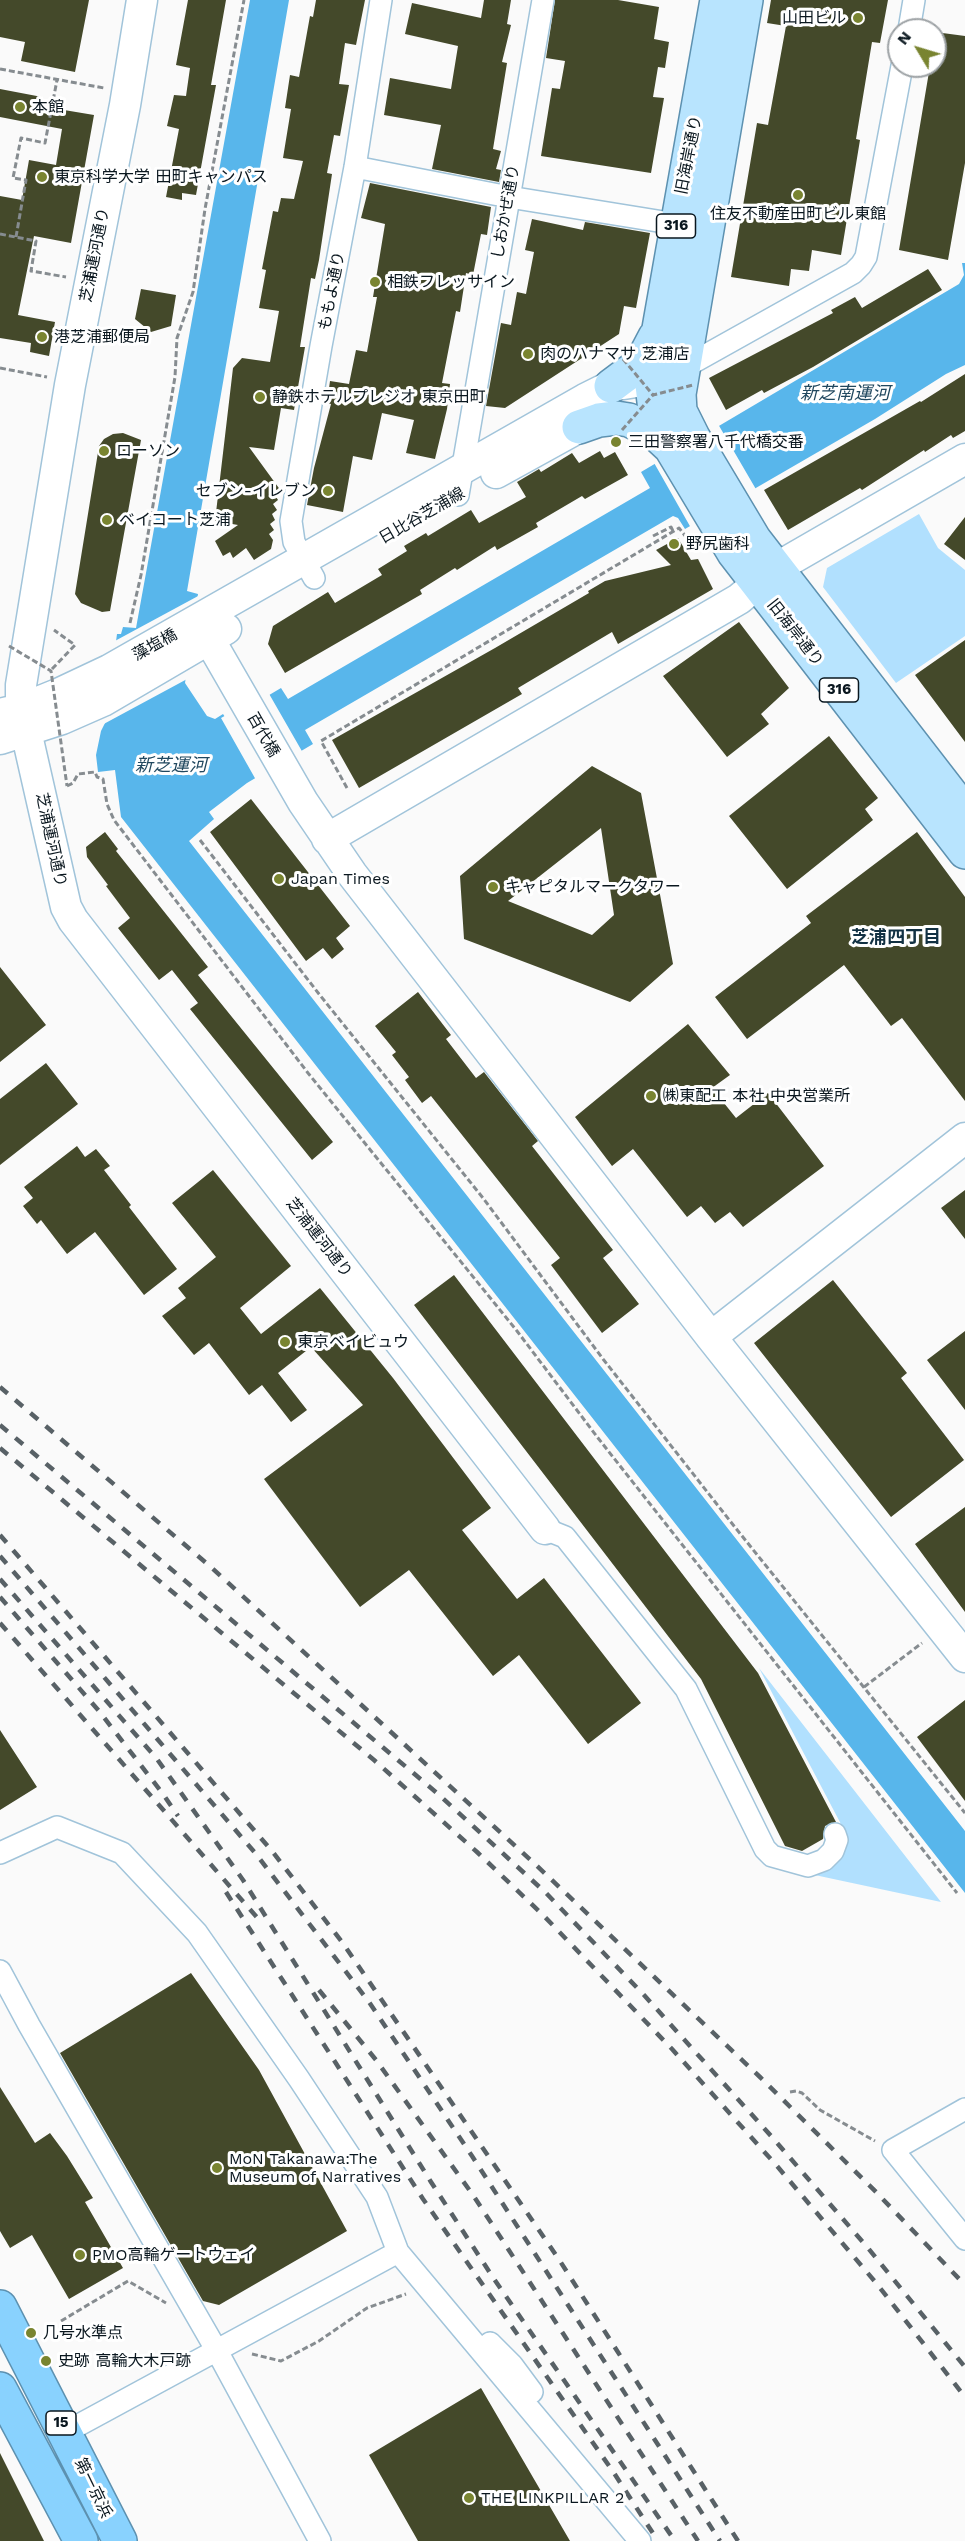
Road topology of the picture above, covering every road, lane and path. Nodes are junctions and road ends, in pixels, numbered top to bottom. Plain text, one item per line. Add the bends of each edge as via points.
1 (142, 0) edge
2 (244, 0) edge
3 (381, 0) edge
4 (543, 0) edge
5 (717, 0) edge
6 (746, 0) edge
7 (914, 0) edge
8 (911, 18) edge
9 (0, 69) edge
10 (900, 78) edge
11 (57, 80) junction
12 (106, 89) dead end
13 (356, 167) junction
14 (509, 197) junction
15 (676, 224) junction
16 (0, 234) edge
17 (16, 237) junction
18 (72, 278) dead end
19 (659, 330) junction
20 (0, 368) edge
21 (617, 372) junction
22 (688, 377) junction
23 (54, 379) dead end
24 (652, 390) junction
25 (579, 427) junction
26 (622, 430) dead end
27 (682, 444) junction
28 (965, 459) edge
29 (460, 482) junction
30 (718, 524) junction
31 (674, 532) junction
32 (653, 536) dead end
33 (309, 569) junction
34 (766, 576) junction
35 (130, 623) dead end
36 (53, 628) dead end
37 (201, 636) junction
38 (9, 646) dead end
39 (51, 671) junction
40 (12, 723) edge
41 (347, 788) dead end
42 (965, 812) edge
43 (327, 839) junction
44 (200, 840) dead end
45 (965, 852) edge
46 (965, 1138) edge
47 (711, 1337) junction
48 (545, 1529) joint
49 (942, 1628) junction
50 (965, 1657) edge
51 (864, 1687) junction
52 (965, 1813) edge
53 (835, 1834) dead end
54 (0, 1853) edge
55 (957, 1893) dead end
56 (0, 1971) edge
57 (790, 2092) dead end
58 (965, 2109) edge
59 (893, 2150) junction
60 (965, 2239) edge
61 (398, 2252) junction
62 (0, 2307) edge
63 (217, 2351) junction
64 (0, 2389) edge
65 (66, 2432) junction
66 (81, 2541) edge
67 (120, 2541) edge
68 (320, 2541) edge

1 - 40 street, 芝浦運河通り
2 - 35 path via 193,292 177,338 173,388
3 - 13 street, ももよ通り
4 - 14 street, しおかぜ通り
5 - 15 main road, 旧海岸通り / 316
6 - 22 main road, 旧海岸通り / 316
7 - 8 street
9 - 11 path
10 - 22 street via 866,257 861,266
11 - 12 path
11 - 17 path via 45,143 21,138 13,178 26,180
13 - 14 street
13 - 33 street, ももよ通り via 291,521 294,542
14 - 15 street
14 - 29 street, しおかぜ通り
15 - 19 main road, 旧海岸通り / 316
16 - 17 path
17 - 18 path via 36,241 31,271
19 - 21 main road via 635,368
19 - 24 main road, 旧海岸通り / 316
20 - 23 path
21 - 24 path, bridge
21 - 24 street, 日比谷芝浦線
21 - 29 street, 日比谷芝浦線
22 - 24 street, 日比谷芝浦線
22 - 24 path, bridge
22 - 27 main road, 旧海岸通り / 316 via 678,403
24 - 25 street, 日比谷芝浦線
24 - 26 path, bridge
24 - 27 main road, 旧海岸通り / 316 via 656,418
25 - 27 main road via 599,420 629,420
25 - 29 street, 日比谷芝浦線
27 - 30 main road, 316
28 - 34 street
29 - 33 street, 日比谷芝浦線
30 - 31 path via 690,542 679,528
30 - 34 main road, 旧海岸通り / 316
31 - 32 path via 670,527
31 - 41 path via 321,741
33 - 37 street, 日比谷芝浦線
34 - 42 main road, 旧海岸通り / 316
34 - 43 street via 739,599
34 - 45 main road, 旧海岸通り / 316
36 - 39 path via 75,645
37 - 40 street, 藻塩橋 via 110,670
37 - 40 street, 藻塩橋 via 103,701 62,719
37 - 43 street, 百代橋
38 - 39 path, bridge
39 - 55 path, bridge via 67,786 78,774 95,772 103,779 114,820 308,1073 517,1331
40 - 48 street, 芝浦運河通り via 73,920
43 - 47 street, 百代橋
44 - 51 path via 483,1198 603,1359
46 - 47 street
47 - 49 street, 百代橋
48 - 53 street via 566,1538 686,1689 765,1849 772,1856 808,1866 824,1860 833,1851
49 - 50 street, 百代橋
49 - 51 path
51 - 52 path
54 - 61 street via 57,1827 122,1853 197,1934 292,2069 377,2197
56 - 63 street
57 - 59 path via 802,2093 842,2124
58 - 59 street
59 - 60 street
61 - 61 street via 549,2433 640,2541 512,2365
61 - 63 street
62 - 65 highway, 第一京浜 / 15
63 - 65 street
63 - 68 street
64 - 66 highway, 第一京浜 / 15
65 - 67 highway, 第一京浜 / 15

